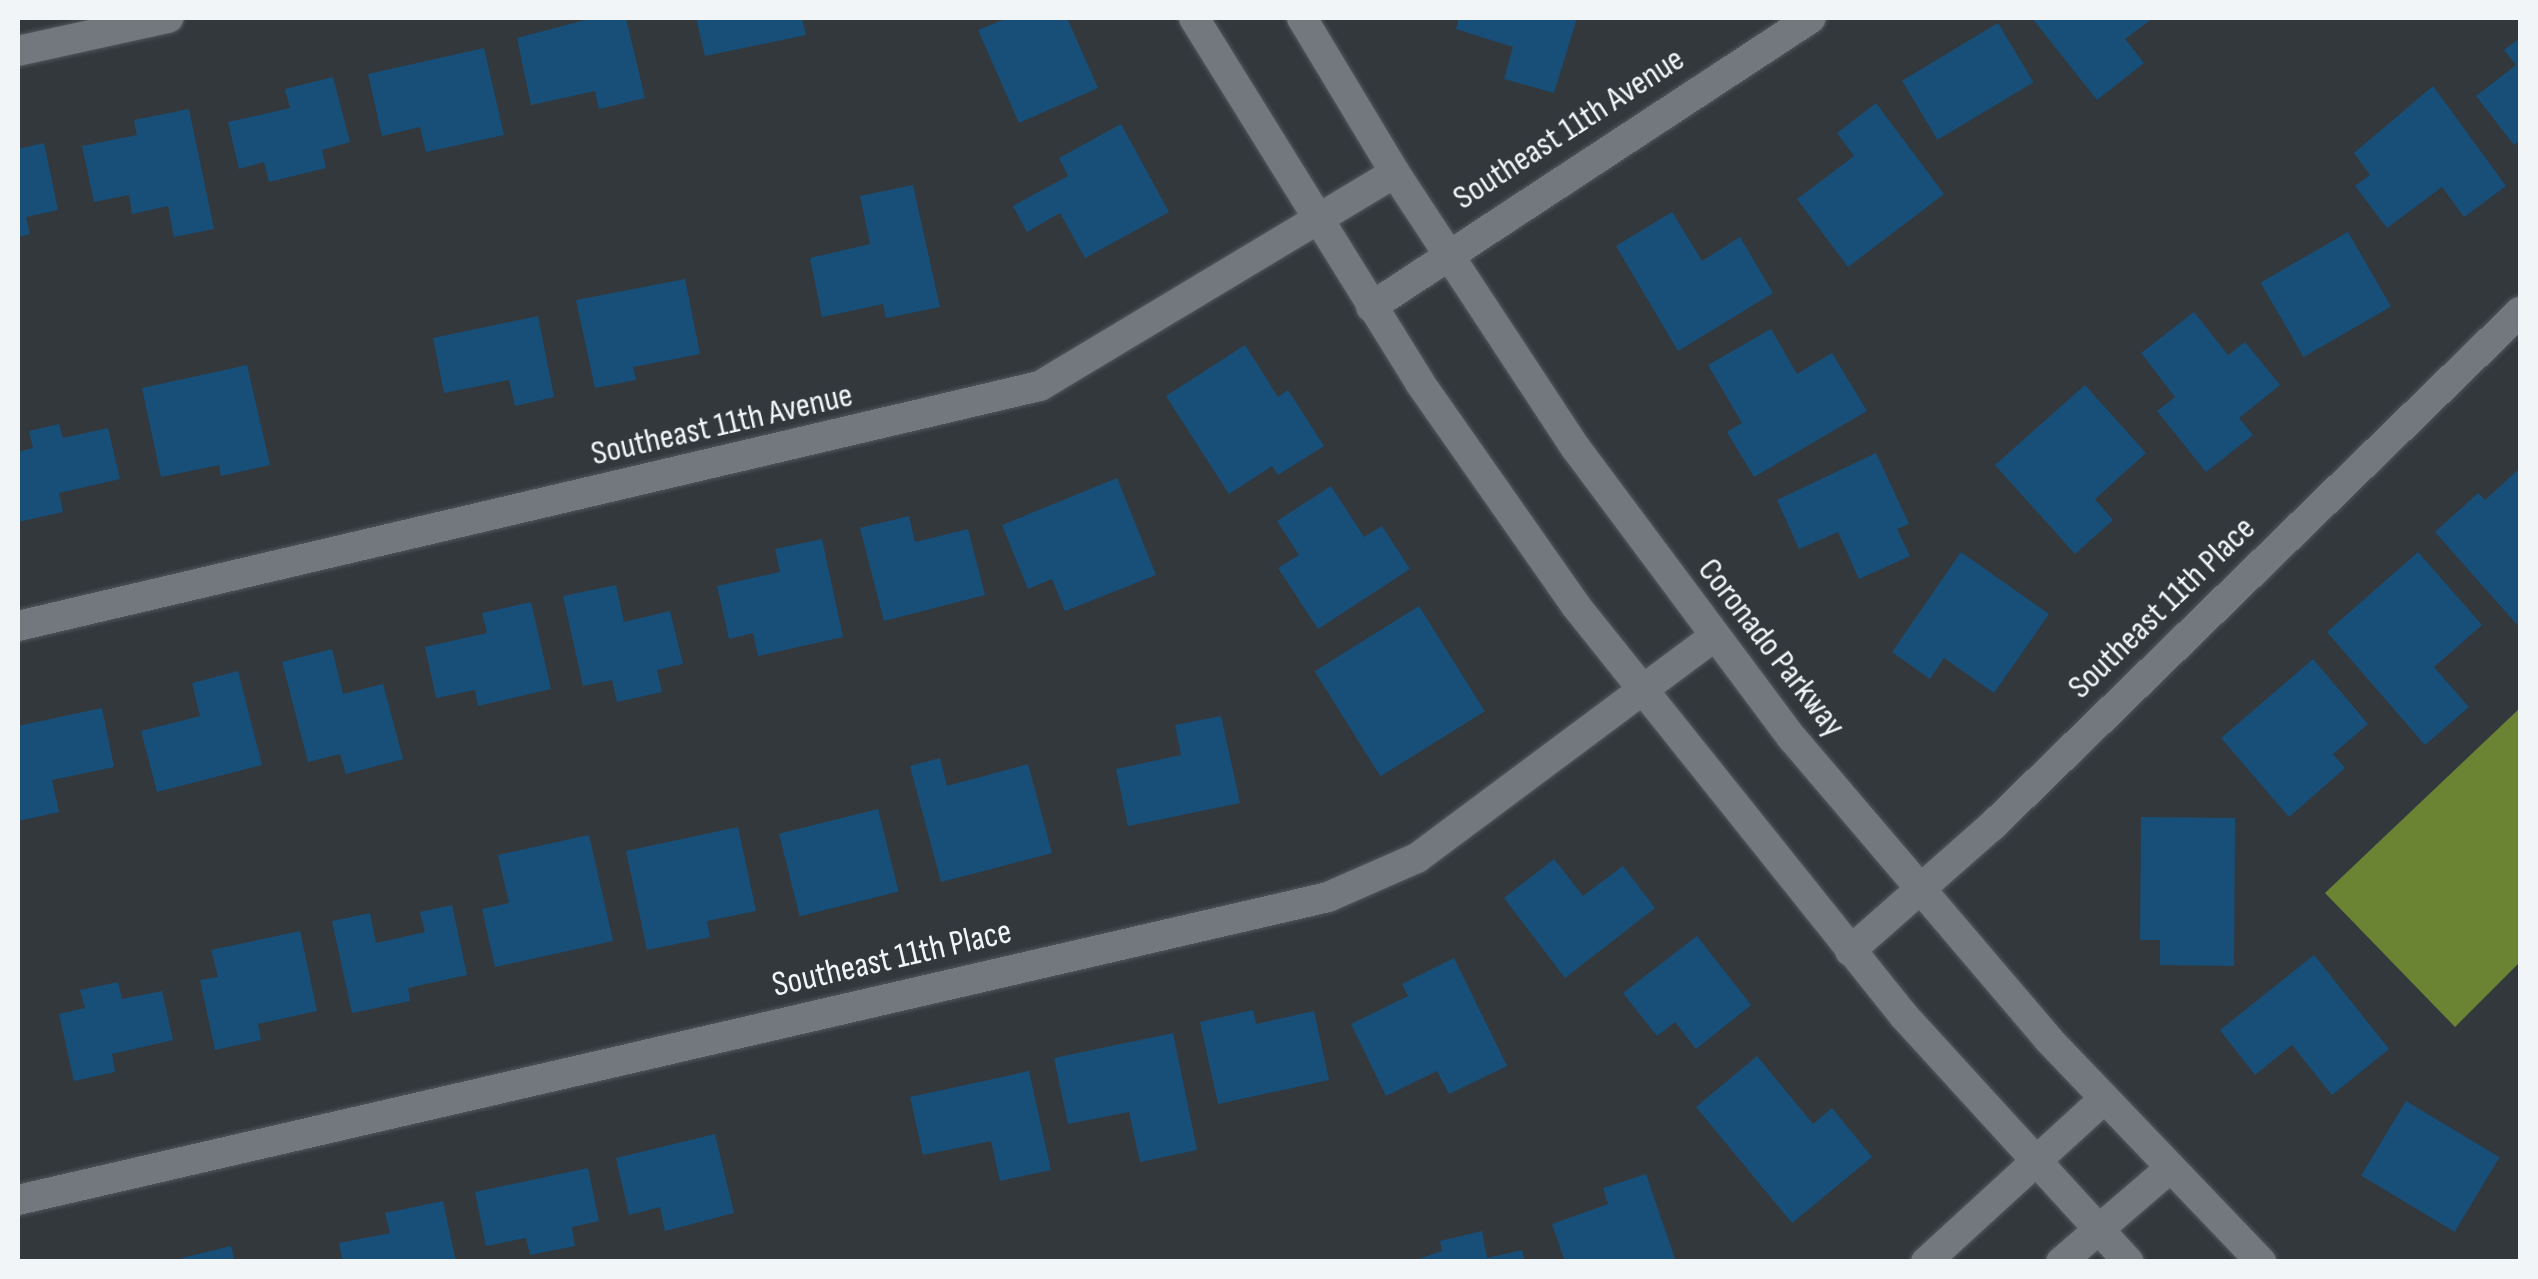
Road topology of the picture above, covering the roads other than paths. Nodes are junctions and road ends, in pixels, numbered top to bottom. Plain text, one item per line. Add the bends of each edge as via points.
1 (168, 18) edge
2 (1194, 18) edge
3 (1302, 18) edge
4 (1811, 18) edge
5 (18, 51) edge
6 (1394, 173) junction
7 (1316, 222) junction
8 (1446, 253) junction
9 (1370, 307) junction
10 (2520, 312) edge
11 (18, 626) edge
12 (1713, 636) junction
13 (1643, 694) junction
14 (1917, 891) junction
15 (1850, 951) junction
16 (2104, 1100) junction
17 (2032, 1162) junction
18 (2169, 1168) junction
19 (18, 1200) edge
20 (2096, 1228) junction
21 (1926, 1262) edge
22 (2061, 1262) edge
23 (2129, 1262) edge
24 (2261, 1262) edge

1 - 5 street
2 - 7 street
3 - 6 street, Coronado Parkway
4 - 8 street, Southeast 11th Avenue
6 - 7 street, Southeast 11th Avenue
6 - 8 street, Coronado Parkway
7 - 9 street
7 - 11 street, Southeast 11th Avenue via 1040,386
8 - 9 street, Southeast 11th Avenue
8 - 12 street, Coronado Parkway via 1575,448
9 - 13 street
10 - 14 street, Southeast 11th Place
12 - 13 street, Southeast 11th Place
12 - 14 street, Coronado Parkway
13 - 15 street
13 - 19 street, Southeast 11th Place via 1417,858 1328,897
14 - 15 street, Southeast 11th Place
14 - 16 street, Coronado Parkway
15 - 17 street
16 - 17 street
16 - 18 street, Coronado Parkway
17 - 20 street
17 - 21 street
18 - 20 street
18 - 24 street, Coronado Parkway
20 - 22 street
20 - 23 street

